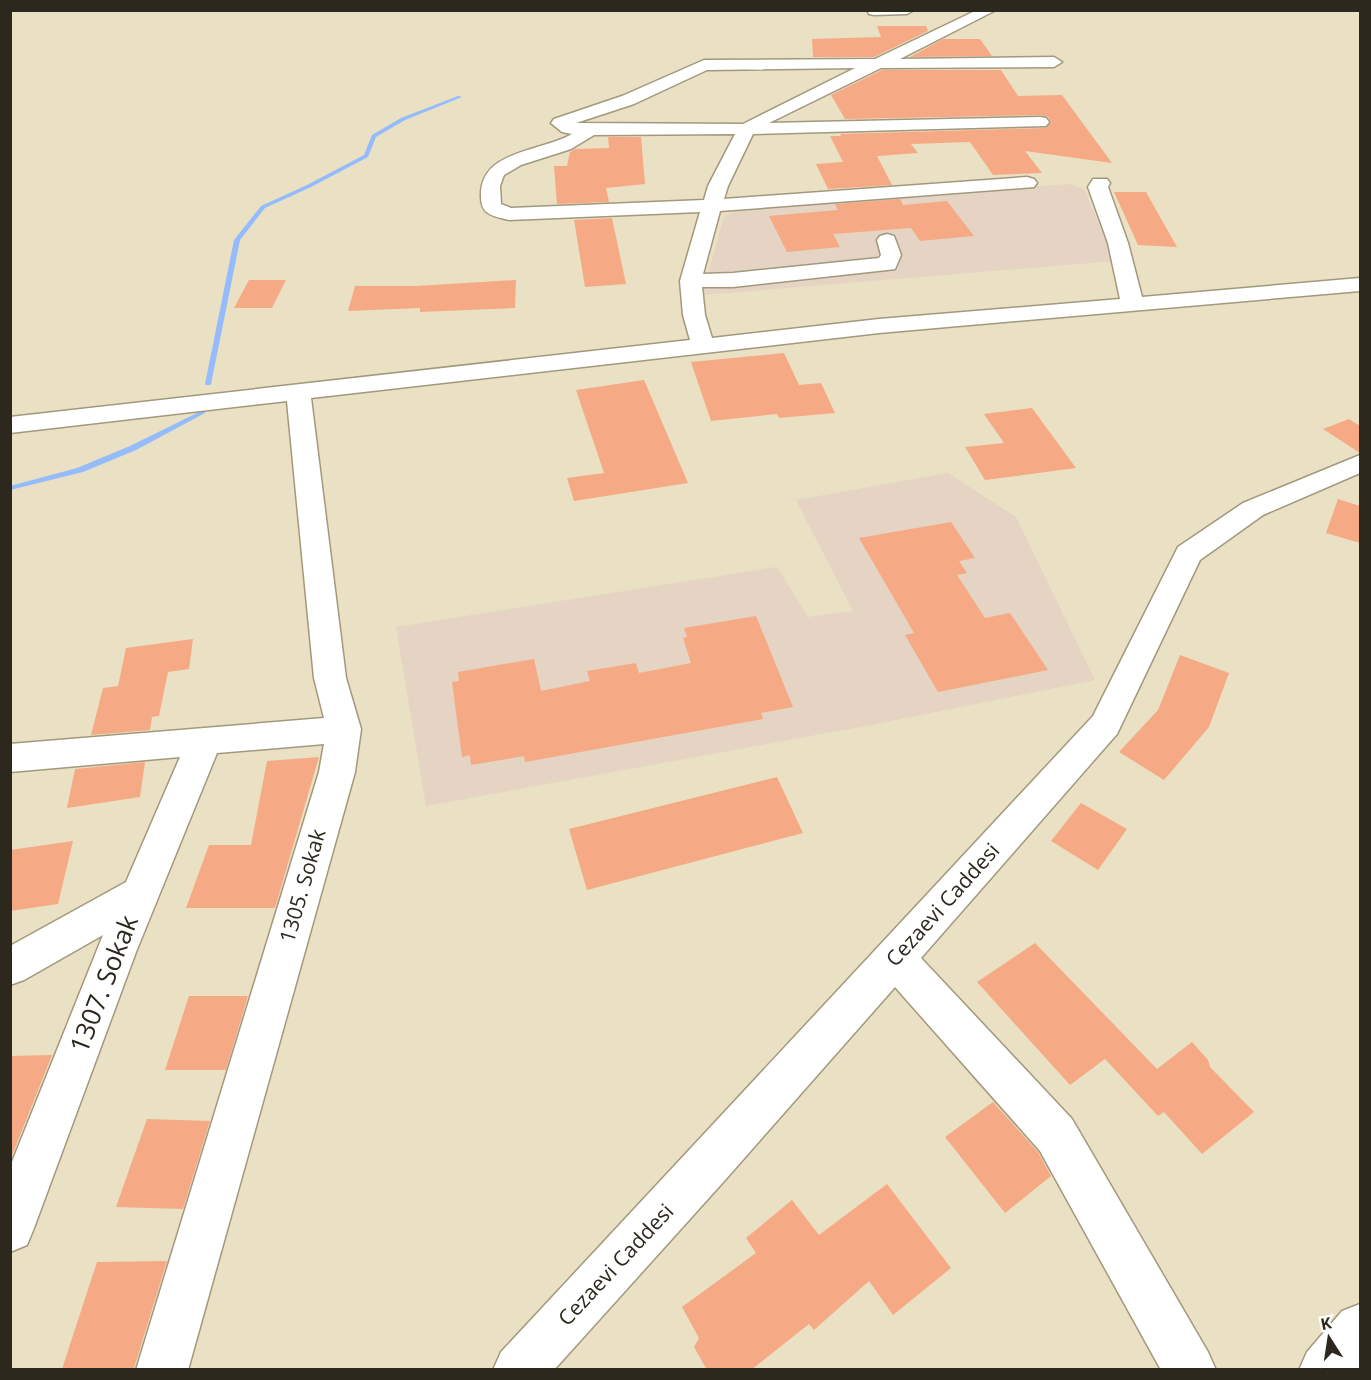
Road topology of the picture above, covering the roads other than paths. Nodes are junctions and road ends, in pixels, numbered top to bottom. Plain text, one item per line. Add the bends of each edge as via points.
1 (907, 10) edge
2 (989, 10) edge
3 (874, 11) edge
4 (1054, 62) dead end
5 (879, 64) junction
6 (1040, 122) dead end
7 (747, 129) junction
8 (590, 130) junction
9 (1027, 183) dead end
10 (1100, 183) dead end
11 (711, 206) junction
12 (887, 240) dead end
13 (691, 281) junction
14 (1360, 285) edge
15 (1133, 305) junction
16 (703, 346) junction
17 (298, 391) junction
18 (10, 424) edge
19 (1360, 463) edge
20 (344, 729) junction
21 (204, 742) junction
22 (10, 758) edge
23 (140, 894) junction
24 (895, 958) junction
25 (10, 967) edge
26 (10, 1228) edge
27 (1360, 1329) edge
28 (162, 1370) edge
29 (519, 1370) edge
30 (1190, 1370) edge
31 (1325, 1370) edge

1 - 3 street
2 - 5 street
4 - 5 street
5 - 7 street
5 - 8 street via 704,65 628,100 560,123 568,128
6 - 7 street
7 - 8 street
7 - 11 street
8 - 11 street via 565,145 514,161 496,172 490,186 491,207 509,214
9 - 11 street
10 - 15 street
11 - 13 street
12 - 13 street via 891,255 887,264
13 - 16 street via 694,315
14 - 15 street
15 - 16 street via 879,326
16 - 17 street
17 - 18 street
17 - 20 street, 1305. Sokak via 330,678
19 - 24 street, Cezaevi Caddesi via 1253,509 1188,554 1105,725
20 - 21 street
20 - 28 street, 1305. Sokak via 337,772
21 - 22 street
21 - 23 street, 1307. Sokak
23 - 25 street
23 - 26 street, 1307. Sokak
24 - 29 street, Cezaevi Caddesi
24 - 30 street via 1056,1135
27 - 31 street

